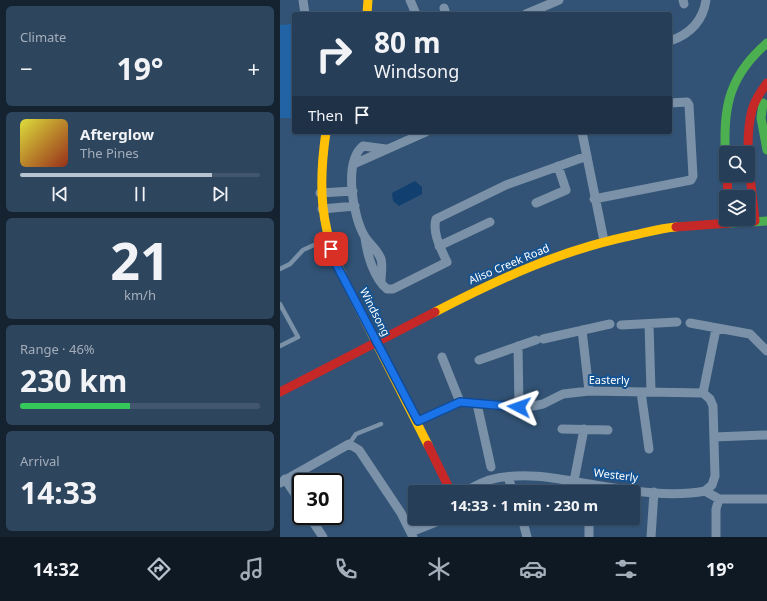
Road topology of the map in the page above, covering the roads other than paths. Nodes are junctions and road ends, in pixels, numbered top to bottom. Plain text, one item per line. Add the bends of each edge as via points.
1 (303, 0) edge
2 (368, 0) edge
3 (410, 0) edge
4 (559, 0) edge
5 (706, 0) edge
6 (305, 12) edge
7 (367, 12) edge
8 (415, 12) edge
9 (531, 12) edge
10 (672, 40) edge
11 (767, 43) edge
12 (767, 83) edge
13 (672, 103) edge
14 (326, 134) edge
15 (421, 134) edge
16 (582, 134) edge
17 (725, 146) edge
18 (767, 150) edge
19 (587, 156) junction
20 (558, 166) junction
21 (353, 190) junction
22 (320, 193) junction
23 (594, 199) junction
24 (536, 203) dead end
25 (355, 206) junction
26 (322, 209) junction
27 (756, 221) joint
28 (767, 221) edge
29 (490, 222) dead end
30 (719, 222) edge
31 (328, 238) junction
32 (604, 241) junction
33 (439, 246) junction
34 (280, 269) edge
35 (280, 304) edge
36 (677, 322) dead end
37 (690, 323) dead end
38 (610, 324) dead end
39 (649, 324) junction
40 (621, 325) dead end
41 (716, 329) junction
42 (582, 330) junction
43 (376, 341) junction
44 (280, 346) edge
45 (518, 346) junction
46 (767, 351) edge
47 (442, 357) dead end
48 (479, 360) dead end
49 (589, 391) junction
50 (651, 391) junction
51 (280, 392) edge
52 (641, 392) junction
53 (703, 393) junction
54 (460, 402) junction
55 (477, 404) junction
56 (519, 407) junction
57 (418, 421) junction
58 (381, 424) dead end
59 (562, 429) dead end
60 (584, 429) junction
61 (608, 430) dead end
62 (767, 435) edge
63 (714, 437) junction
64 (349, 444) junction
65 (649, 449) dead end
66 (491, 467) dead end
67 (508, 477) junction
68 (282, 481) edge
69 (574, 481) junction
70 (448, 485) edge
71 (479, 485) edge
72 (511, 485) edge
73 (583, 485) edge
74 (640, 491) edge
75 (705, 491) junction
76 (654, 492) junction
77 (292, 493) edge
78 (719, 499) junction
79 (767, 499) edge
80 (315, 525) edge
81 (431, 525) edge
82 (524, 525) edge
83 (589, 525) edge
84 (412, 534) edge
85 (323, 537) edge
86 (527, 537) edge
87 (589, 537) edge
88 (651, 537) edge
89 (716, 537) edge

1 - 6 street
2 - 7 main road
3 - 8 street
4 - 9 street
5 - 10 street via 704,12 697,24 684,35
11 - 17 main road via 747,62 735,81 728,100
12 - 18 main road via 761,118
12 - 27 main road via 757,97 749,129
13 - 23 street via 683,101 689,105 693,176 691,180
14 - 22 main road, Windsong
15 - 21 street via 354,164 351,172
16 - 19 street
19 - 20 street
19 - 23 street
20 - 24 street via 566,190
20 - 33 street via 506,185 436,219 434,226
21 - 22 street
21 - 25 street
22 - 26 main road, Windsong
23 - 32 street
25 - 26 street
25 - 33 street via 356,220 365,238 376,248 381,260 382,282 387,289 393,289 446,262
26 - 31 main road, Windsong
27 - 28 main road, Aliso Creek Road
29 - 33 street
30 - 32 main road, Aliso Creek Road via 671,227
31 - 34 lane via 303,250 290,264
31 - 43 main road, Windsong via 334,260
32 - 43 main road, Aliso Creek Road via 545,260 496,280
35 - 44 lane via 298,337
36 - 39 street
37 - 41 street
38 - 42 street
39 - 40 street
39 - 50 street
41 - 46 street via 750,334
41 - 53 street
42 - 45 street
42 - 49 street
43 - 51 main road, Aliso Creek Road
43 - 57 main road, Windsong
45 - 48 street
45 - 56 street
47 - 54 street
49 - 52 street, Easterly
49 - 56 street, Easterly via 563,394 543,404
50 - 52 street, Easterly
50 - 53 street, Easterly
52 - 65 street
53 - 63 street via 713,406
54 - 55 street, Easterly
54 - 57 street
55 - 56 street, Easterly
55 - 66 street
57 - 70 main road, Windsong
58 - 64 lane via 356,434
59 - 60 street
60 - 61 street
60 - 69 street
62 - 63 street
63 - 75 street via 715,476 712,485
64 - 68 street
64 - 84 street via 359,450
67 - 69 street, Westerly
67 - 71 street, Westerly via 489,480
67 - 72 street
68 - 77 street
69 - 73 street, Westerly
74 - 76 street, Westerly
75 - 76 street, Westerly
75 - 78 street
76 - 88 street
78 - 79 street
78 - 89 street via 716,509
80 - 85 street
81 - 84 street
82 - 86 street
83 - 87 street

